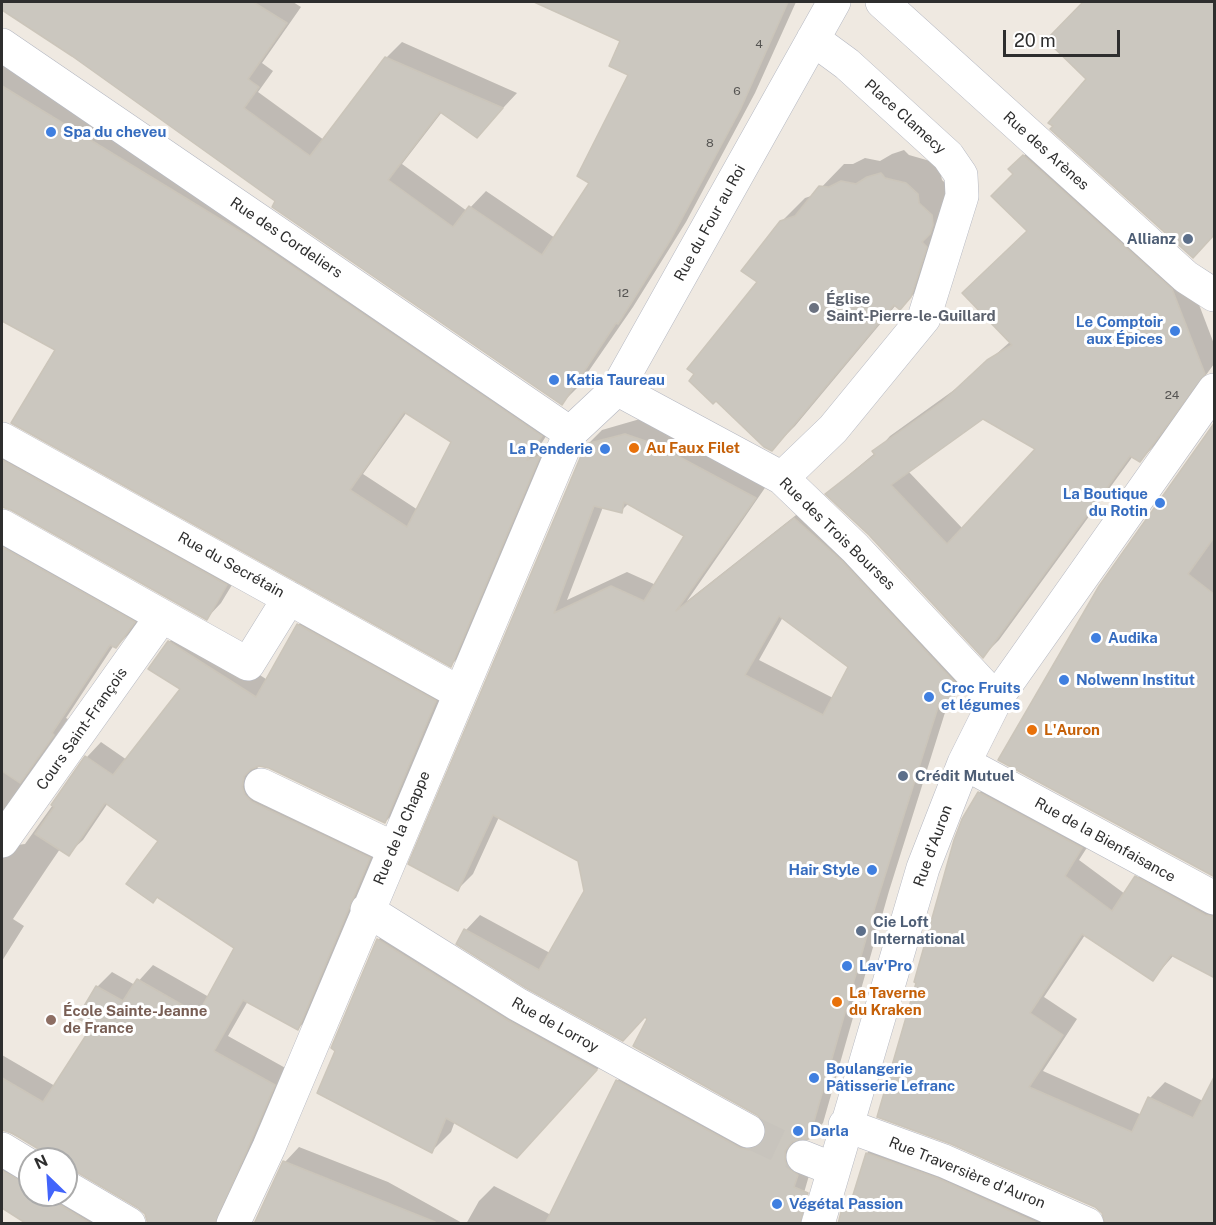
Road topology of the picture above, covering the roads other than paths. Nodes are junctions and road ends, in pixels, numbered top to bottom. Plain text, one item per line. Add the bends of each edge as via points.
1 (834, 2) edge
2 (882, 2) edge
3 (813, 39) junction
4 (2, 45) edge
5 (1215, 295) edge
6 (617, 389) junction
7 (1215, 390) edge
8 (570, 433) junction
9 (2, 439) edge
10 (782, 478) junction
11 (2, 526) edge
12 (289, 598) junction
13 (162, 616) junction
14 (460, 693) junction
15 (996, 699) junction
16 (964, 763) junction
17 (261, 784) dead end
18 (2, 842) edge
19 (393, 848) junction
20 (1215, 898) edge
21 (368, 910) junction
22 (846, 1125) junction
23 (748, 1131) tunnel mouth
24 (2, 1149) edge
25 (803, 1157) tunnel mouth
26 (18, 1159) edge
27 (833, 1169) junction
28 (78, 1194) edge
29 (129, 1224) edge
30 (233, 1224) edge
31 (818, 1224) edge
32 (1086, 1224) edge

1 - 3 street, Rue du Four au Roi
2 - 5 street, Rue des Arènes via 1186,277
3 - 6 street, Rue du Four au Roi
3 - 10 street, Place Clamecy via 847,64 948,156 961,175 962,196 924,318 833,429
4 - 8 street, Rue des Cordeliers
6 - 8 street, Rue du Four au Roi
6 - 10 street, Rue des Trois Bourses
7 - 15 street, Rue d'Auron
8 - 14 street, Rue de la Chappe
9 - 12 street, Rue du Secrétain
10 - 15 street, Rue des Trois Bourses via 855,548
11 - 13 street
12 - 13 street via 248,664
12 - 14 street, Rue du Secrétain
13 - 18 street, Cours Saint-François
14 - 19 street, Rue de la Chappe
15 - 16 street, Rue d'Auron
16 - 20 street, Rue de la Bienfaisance
16 - 22 street, Rue d'Auron via 923,868
17 - 19 street
19 - 21 street, Rue de la Chappe
21 - 23 street, Rue de Lorroy via 517,1004
21 - 30 street, Rue de la Chappe
22 - 27 street, Rue d'Auron
22 - 32 street, Rue Traversière d'Auron via 944,1161
24 - 26 street
25 - 27 street
27 - 31 street, Rue d'Auron
28 - 29 street

